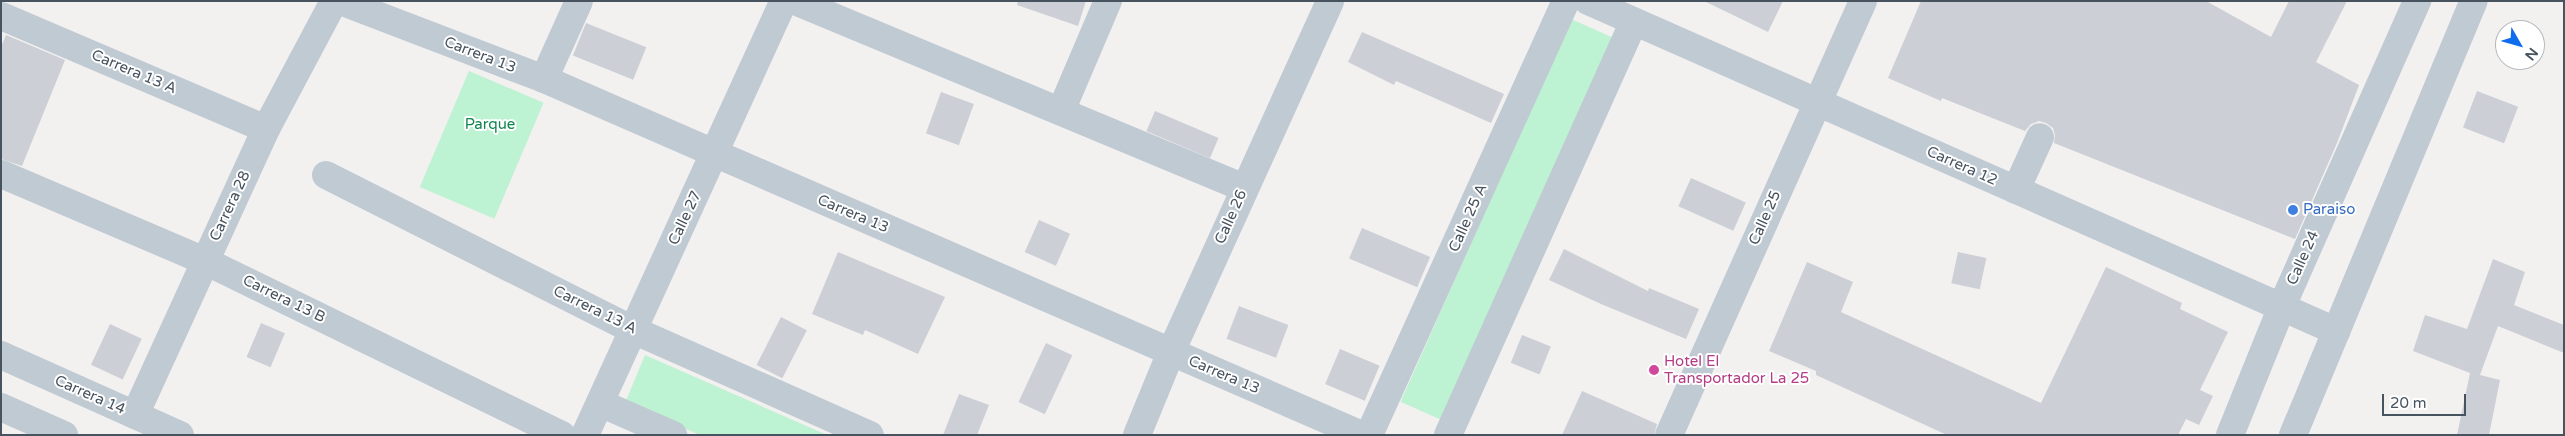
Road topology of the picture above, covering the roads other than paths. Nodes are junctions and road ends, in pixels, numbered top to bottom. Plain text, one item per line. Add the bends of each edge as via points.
1 (334, 1) edge
2 (340, 1) edge
3 (579, 1) edge
4 (784, 1) edge
5 (795, 1) edge
6 (1108, 1) edge
7 (1330, 1) edge
8 (1566, 1) edge
9 (1588, 1) edge
10 (1863, 1) edge
11 (2418, 1) edge
12 (2474, 1) edge
13 (1, 16) edge
14 (1634, 22) junction
15 (544, 80) junction
16 (1816, 102) junction
17 (1061, 111) junction
18 (266, 129) junction
19 (2040, 137) dead end
20 (714, 154) junction
21 (1, 174) edge
22 (326, 175) dead end
23 (1244, 188) junction
24 (2016, 190) junction
25 (205, 261) junction
26 (2282, 306) junction
27 (633, 330) junction
28 (2336, 331) junction
29 (1171, 352) junction
30 (1, 355) edge
31 (600, 403) junction
32 (1, 407) edge
33 (135, 415) junction
34 (64, 435) edge
35 (180, 435) edge
36 (562, 435) edge
37 (585, 435) edge
38 (673, 435) edge
39 (870, 435) edge
40 (1137, 435) edge
41 (1362, 435) edge
42 (1369, 435) edge
43 (1448, 435) edge
44 (1669, 435) edge
45 (2230, 435) edge
46 (2293, 435) edge

1 - 18 street, Carrera 28
2 - 15 street, Carrera 13
3 - 15 street
4 - 20 street, Calle 27
5 - 17 street
6 - 17 street
7 - 23 street, Calle 26
8 - 42 street, Calle 25 A
9 - 14 street, Carrera 12
10 - 16 street, Calle 25
11 - 26 street, Calle 24
12 - 28 street
13 - 18 street, Carrera 13 A
14 - 16 street, Carrera 12
14 - 43 street
15 - 20 street, Carrera 13
16 - 24 street, Carrera 12
16 - 44 street, Calle 25
17 - 23 street
18 - 25 street, Carrera 28
19 - 24 street
20 - 27 street, Calle 27
20 - 29 street, Carrera 13
21 - 25 street, Carrera 13 B
22 - 27 street, Carrera 13 A
23 - 29 street, Calle 26
24 - 26 street, Carrera 12
25 - 33 street, Carrera 28
25 - 36 street, Carrera 13 B
26 - 28 street, Carrera 12
26 - 45 street, Calle 24
27 - 31 street, Calle 27
27 - 39 street, Carrera 13 A
28 - 46 street
29 - 40 street, Calle 26
29 - 41 street, Carrera 13
30 - 33 street, Carrera 14
31 - 37 street, Calle 27
31 - 38 street
32 - 34 street
33 - 35 street, Carrera 14

